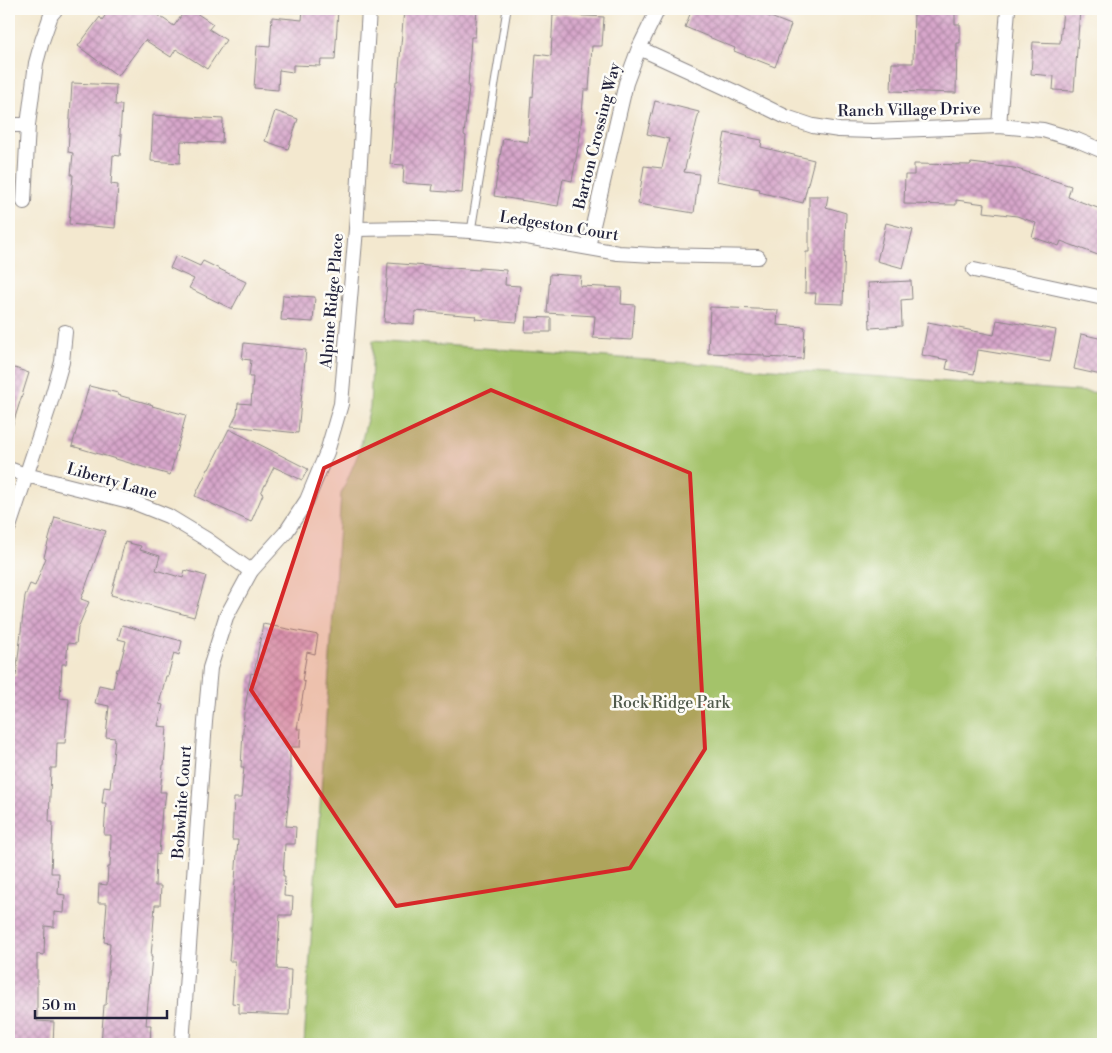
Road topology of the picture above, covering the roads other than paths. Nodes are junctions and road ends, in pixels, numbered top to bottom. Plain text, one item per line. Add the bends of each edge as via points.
1 (56, 9) edge
2 (369, 9) edge
3 (506, 9) edge
4 (658, 9) edge
5 (1008, 9) edge
6 (639, 48) junction
7 (9, 125) edge
8 (28, 125) junction
9 (999, 126) junction
10 (1103, 152) edge
11 (24, 202) dead end
12 (356, 229) junction
13 (471, 231) junction
14 (588, 247) junction
15 (758, 256) dead end
16 (974, 270) dead end
17 (1103, 298) edge
18 (65, 332) dead end
19 (9, 469) edge
20 (26, 475) junction
21 (9, 527) edge
22 (251, 571) junction
23 (182, 1044) edge

1 - 8 street via 36,63
2 - 12 street, Alpine Ridge Place
3 - 13 lane
4 - 6 street, Barton Crossing Way
5 - 9 street
6 - 9 street, Ranch Village Drive via 786,117 813,126 873,131
6 - 14 street, Barton Crossing Way via 626,84
7 - 8 street
8 - 11 street
9 - 10 street, Ranch Village Drive via 1043,130
12 - 13 street, Ledgeston Court
12 - 22 street, Alpine Ridge Place via 341,404 327,452 307,500 286,532
13 - 14 street, Ledgeston Court
14 - 15 street, Ledgeston Court via 654,255
16 - 17 street
18 - 20 street via 62,362
19 - 20 street, Liberty Lane
20 - 21 street
20 - 22 street, Liberty Lane via 133,502 168,516
22 - 23 street, Bobwhite Court via 226,617 210,668

